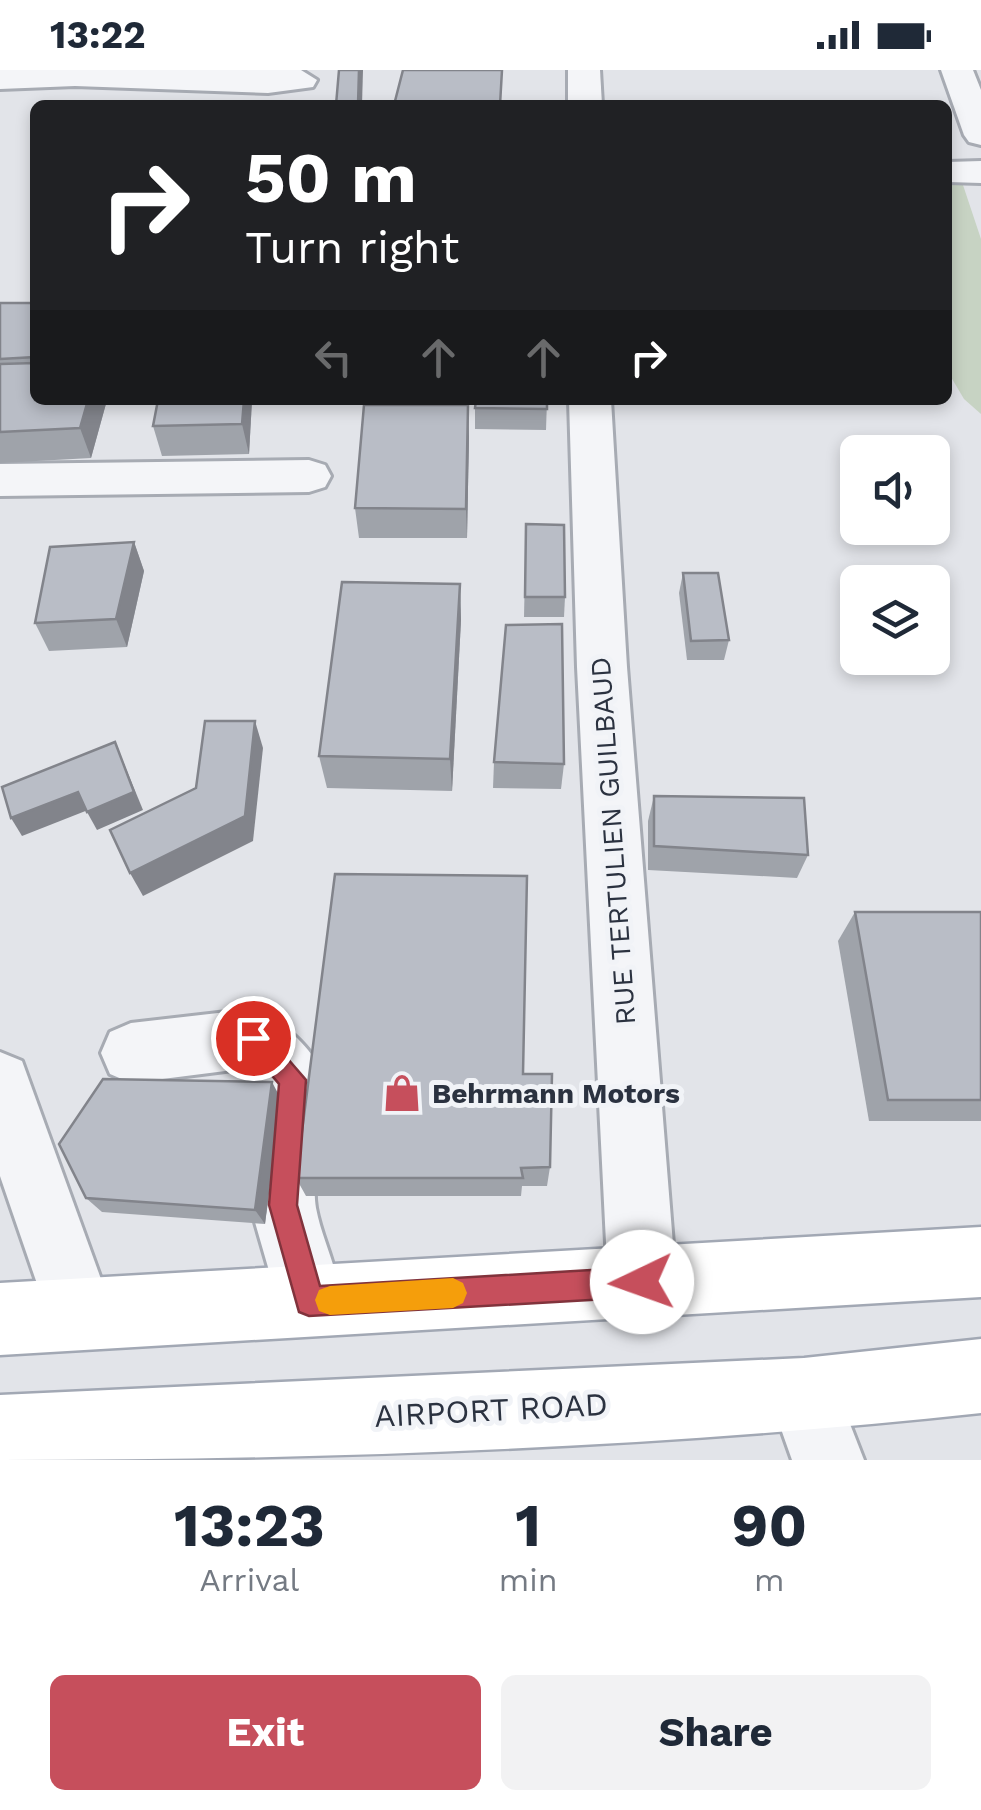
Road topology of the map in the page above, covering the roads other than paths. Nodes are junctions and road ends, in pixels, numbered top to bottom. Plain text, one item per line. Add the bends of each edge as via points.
1 (584, 70) edge
2 (958, 70) edge
3 (0, 79) edge
4 (301, 85) edge
5 (585, 100) edge
6 (981, 135) edge
7 (952, 172) edge
8 (981, 172) edge
9 (590, 405) edge
10 (310, 476) dead end
11 (0, 480) edge
12 (131, 1053) dead end
13 (0, 1082) edge
14 (981, 1262) edge
15 (642, 1282) junction
16 (309, 1302) junction
17 (80, 1315) junction
18 (0, 1319) edge
19 (981, 1376) edge
20 (816, 1427) edge
21 (25, 1441) edge
22 (139, 1442) edge

1 - 5 street
2 - 6 street
3 - 4 street
7 - 8 street
9 - 15 street, RUE TERTULIEN GUILBAUD
10 - 11 street
12 - 16 street via 253,1038 292,1080 283,1205
13 - 17 street
14 - 15 main road
15 - 16 main road
16 - 17 main road
17 - 18 main road
19 - 20 main road, AIRPORT ROAD
20 - 22 main road, AIRPORT ROAD
21 - 22 main road, AIRPORT ROAD

